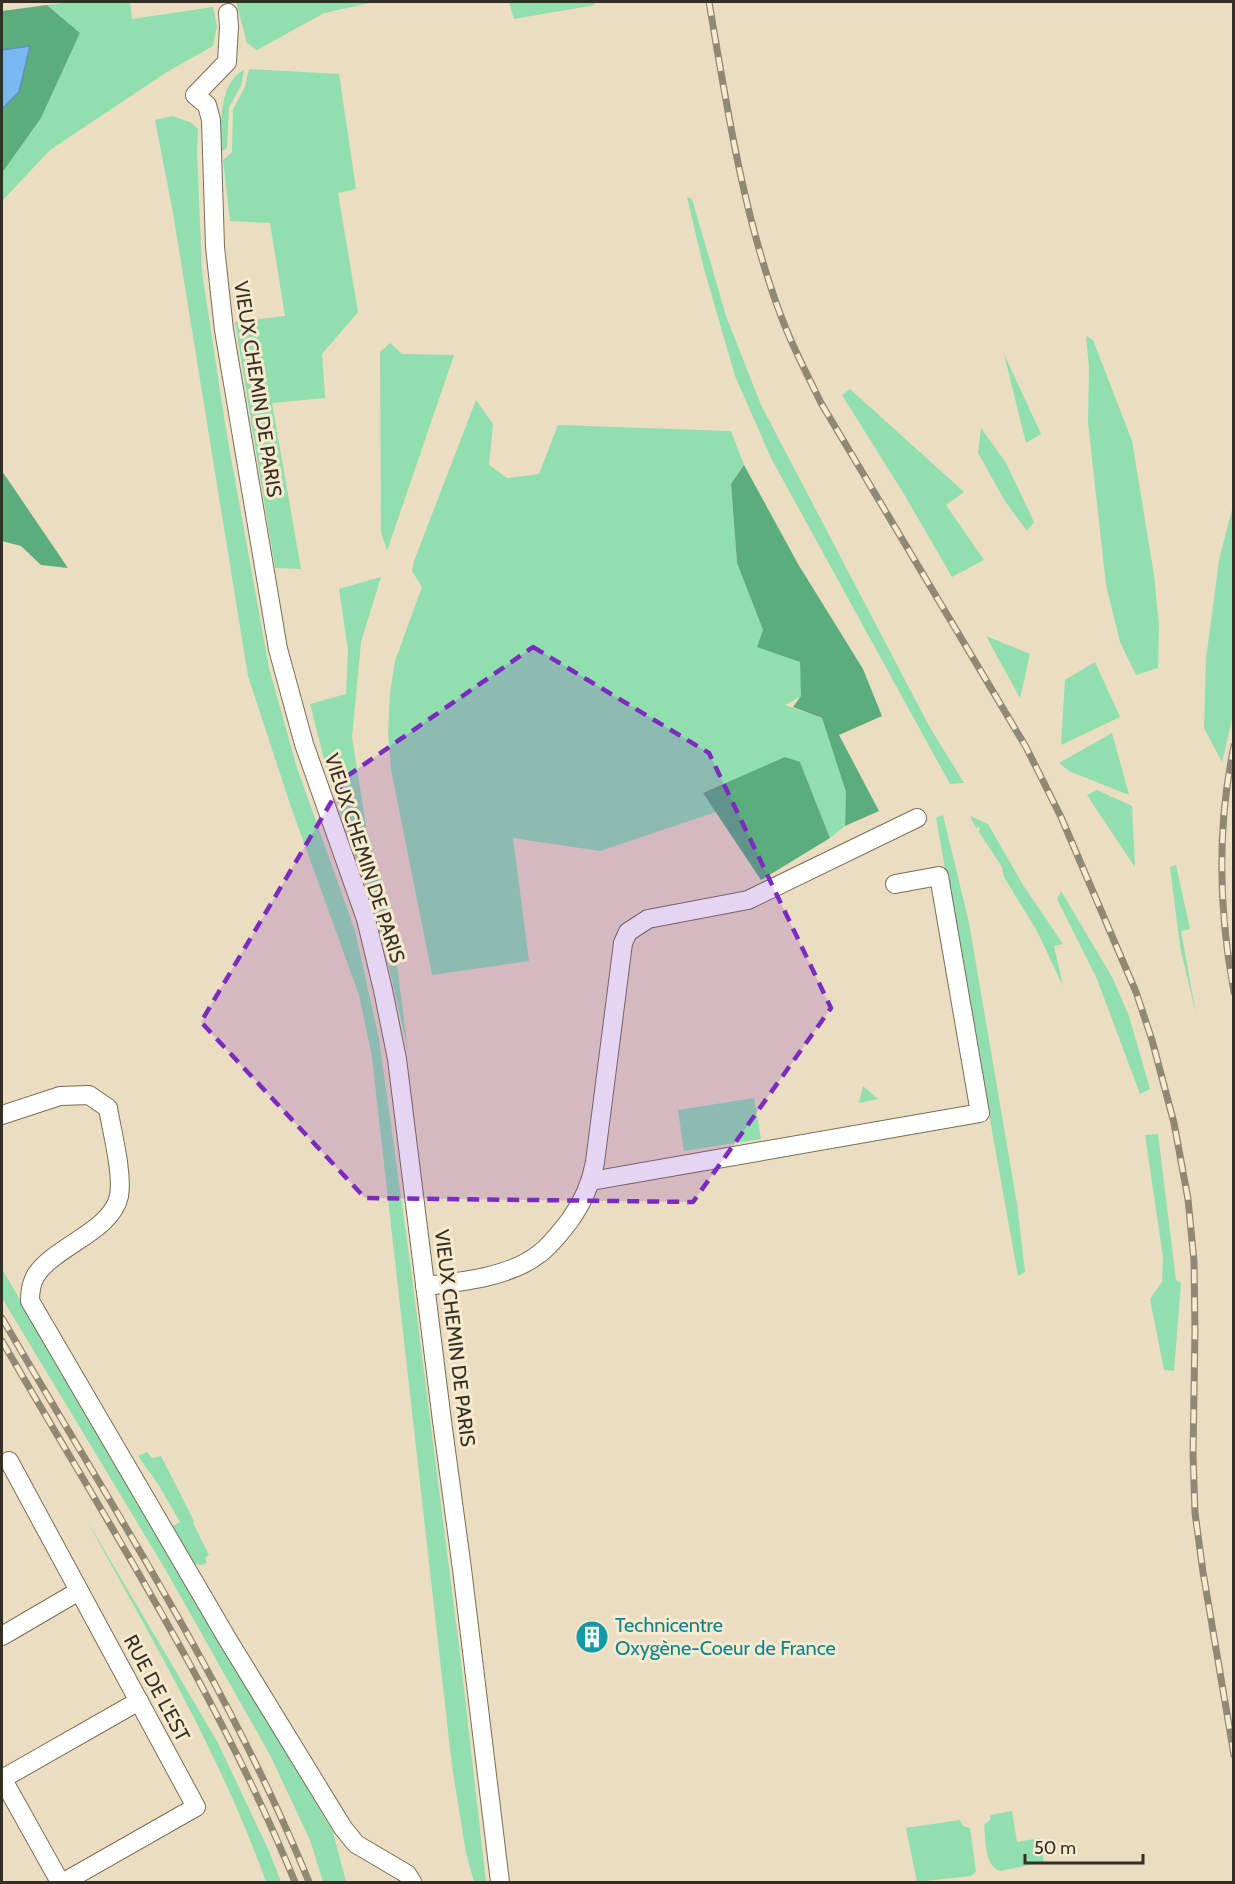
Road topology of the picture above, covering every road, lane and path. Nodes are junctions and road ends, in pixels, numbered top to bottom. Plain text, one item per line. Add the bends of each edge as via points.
1 (228, 13) dead end
2 (917, 818) dead end
3 (894, 884) dead end
4 (2, 1115) edge
5 (591, 1181) junction
6 (425, 1286) junction
7 (9, 1461) dead end
8 (79, 1591) junction
9 (2, 1636) edge
10 (139, 1701) junction
11 (2, 1779) edge
12 (62, 1882) edge
13 (412, 1882) edge
14 (500, 1882) edge

1 - 6 street, VIEUX CHEMIN DE PARIS via 227,62 195,95 207,105 211,120 217,271 224,330 278,649 304,744 366,919 383,990 403,1100
2 - 5 street via 755,897 655,917 628,932 621,954
3 - 5 street via 939,876 980,1113
4 - 13 street via 60,1096 89,1095 108,1108 121,1183 119,1199 105,1220 36,1274 30,1301 343,1828 356,1844 407,1874
5 - 6 street via 566,1225 531,1260 478,1278
6 - 14 street, VIEUX CHEMIN DE PARIS
7 - 8 street, RUE DE L'EST
8 - 9 street
8 - 10 street, RUE DE L'EST
10 - 11 street
10 - 12 street, RUE DE L'EST via 196,1807
11 - 12 street

